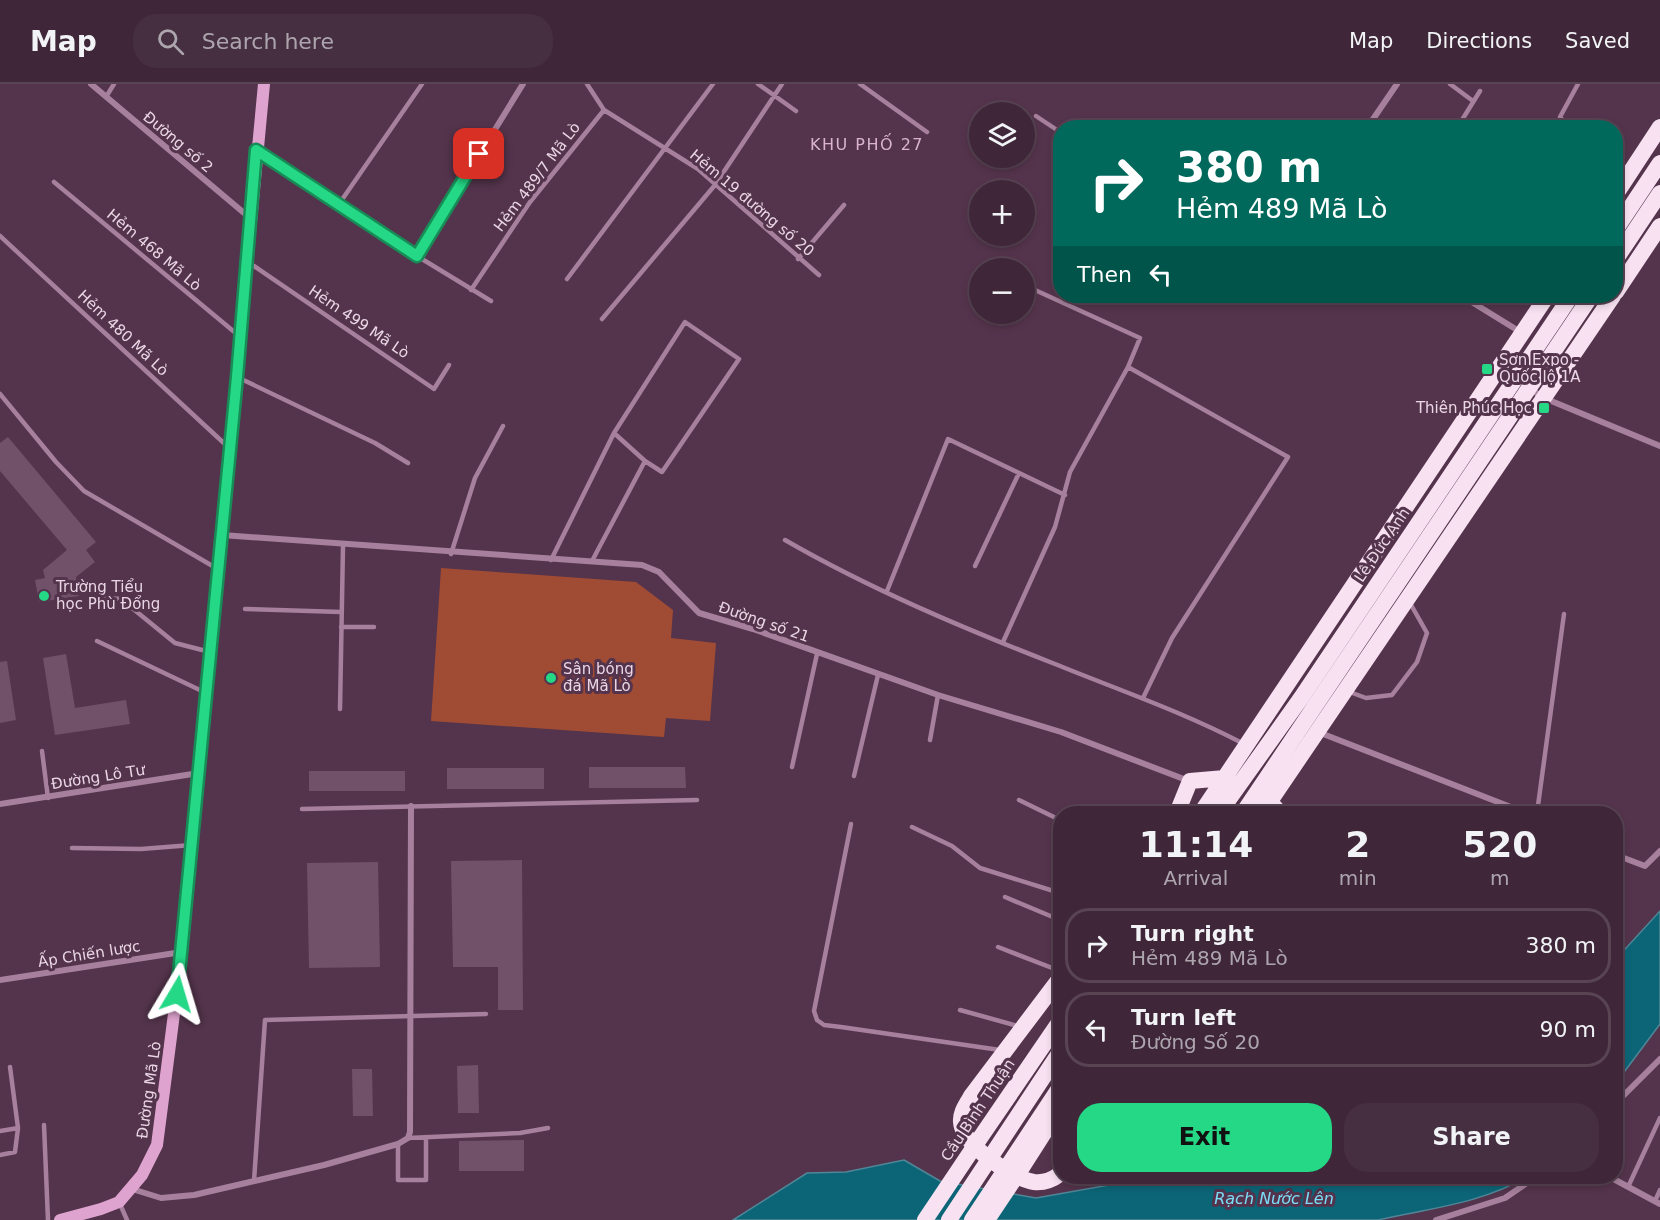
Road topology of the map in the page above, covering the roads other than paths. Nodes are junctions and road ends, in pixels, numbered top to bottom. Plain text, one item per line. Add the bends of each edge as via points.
1 (91, 84) edge
2 (114, 84) edge
3 (264, 84) edge
4 (422, 84) edge
5 (523, 84) edge
6 (587, 84) edge
7 (713, 84) edge
8 (758, 84) edge
9 (782, 84) edge
10 (860, 84) edge
11 (1397, 84) edge
12 (1450, 84) edge
13 (1578, 84) edge
14 (1480, 91) dead end
15 (775, 94) junction
16 (106, 97) junction
17 (1473, 101) junction
18 (604, 110) junction
19 (796, 111) dead end
20 (1036, 116) dead end
21 (1372, 120) edge
22 (1462, 120) edge
23 (1563, 120) edge
24 (1053, 127) edge
25 (1660, 127) edge
26 (927, 132) dead end
27 (666, 149) junction
28 (256, 150) junction
29 (1660, 163) edge
30 (1623, 167) edge
31 (1630, 172) junction
32 (54, 182) dead end
33 (1623, 183) edge
34 (716, 186) junction
35 (1660, 193) edge
36 (339, 204) junction
37 (843, 205) dead end
38 (250, 218) junction
39 (1623, 219) edge
40 (1660, 226) edge
41 (0, 236) edge
42 (1623, 248) edge
43 (417, 256) junction
44 (798, 259) junction
45 (246, 260) junction
46 (819, 275) dead end
47 (567, 279) dead end
48 (1623, 282) edge
49 (471, 290) junction
50 (1035, 290) edge
51 (1053, 298) edge
52 (491, 301) dead end
53 (1063, 303) edge
54 (1473, 303) edge
55 (1542, 303) edge
56 (1566, 303) edge
57 (1586, 303) edge
58 (1608, 303) edge
59 (602, 319) dead end
60 (1522, 333) junction
61 (240, 337) junction
62 (449, 365) dead end
63 (1128, 367) junction
64 (237, 377) junction
65 (1529, 388) junction
66 (0, 394) edge
67 (1544, 398) junction
68 (503, 426) dead end
69 (614, 433) junction
70 (1660, 446) edge
71 (229, 447) junction
72 (645, 461) junction
73 (408, 463) dead end
74 (1019, 473) junction
75 (1468, 493) junction
76 (1065, 495) junction
77 (221, 535) junction
78 (785, 540) dead end
79 (343, 546) junction
80 (451, 554) junction
81 (551, 560) junction
82 (592, 561) junction
83 (975, 566) dead end
84 (218, 569) junction
85 (886, 591) junction
86 (106, 598) dead end
87 (1407, 598) junction
88 (245, 609) dead end
89 (341, 612) junction
90 (1564, 614) dead end
91 (341, 627) junction
92 (374, 627) dead end
93 (97, 641) dead end
94 (1003, 642) junction
95 (210, 652) junction
96 (817, 654) junction
97 (878, 675) junction
98 (1346, 691) junction
99 (206, 693) junction
100 (938, 695) junction
101 (1143, 698) junction
102 (340, 709) dead end
103 (1310, 727) junction
104 (930, 740) dead end
105 (1247, 745) junction
106 (42, 751) dead end
107 (792, 766) dead end
108 (199, 773) junction
109 (854, 776) dead end
110 (1190, 781) junction
111 (1231, 782) junction
112 (48, 798) junction
113 (697, 800) dead end
114 (1019, 800) dead end
115 (0, 804) edge
116 (411, 806) junction
117 (1180, 806) edge
118 (1209, 806) edge
119 (1222, 806) edge
120 (1248, 806) edge
121 (1272, 806) edge
122 (1508, 806) edge
123 (1537, 806) edge
124 (302, 809) dead end
125 (1053, 817) edge
126 (851, 824) dead end
127 (912, 827) dead end
128 (192, 845) junction
129 (72, 848) dead end
130 (1660, 851) edge
131 (1623, 858) edge
132 (1053, 891) edge
133 (1005, 897) dead end
134 (1053, 917) edge
135 (998, 947) dead end
136 (182, 952) junction
137 (1053, 968) edge
138 (0, 980) edge
139 (1053, 988) edge
140 (960, 1010) dead end
141 (486, 1014) dead end
142 (410, 1016) junction
143 (1024, 1028) junction
144 (1053, 1031) edge
145 (1005, 1051) junction
146 (1660, 1059) edge
147 (1053, 1063) edge
148 (10, 1067) dead end
149 (1623, 1096) edge
150 (1053, 1098) edge
151 (1053, 1118) edge
152 (1660, 1118) edge
153 (44, 1125) dead end
154 (18, 1128) junction
155 (548, 1128) dead end
156 (0, 1131) edge
157 (426, 1137) junction
158 (408, 1138) junction
159 (398, 1144) junction
160 (0, 1155) edge
161 (1053, 1178) edge
162 (254, 1181) junction
163 (1525, 1184) edge
164 (1623, 1184) edge
165 (1628, 1187) junction
166 (132, 1189) junction
167 (1660, 1190) edge
168 (119, 1202) junction
169 (1657, 1203) edge
170 (48, 1220) edge
171 (60, 1220) edge
172 (127, 1220) edge
173 (925, 1220) edge
174 (949, 1220) edge
175 (972, 1220) edge
176 (987, 1220) edge
177 (1436, 1220) edge

1 - 16 street, Đường số 2
2 - 16 lane
3 - 28 main road, Đường Mã Lò
4 - 36 lane
5 - 43 street
6 - 18 lane, Hẻm 19 đường số 20
7 - 27 lane
8 - 15 lane
9 - 15 lane
10 - 26 lane
11 - 21 street
12 - 17 lane
13 - 23 lane via 1560,117
14 - 17 lane
15 - 19 lane
15 - 34 lane
16 - 38 street, Đường số 2
17 - 22 lane
18 - 27 lane, Hẻm 19 đường số 20
18 - 49 lane, Hẻm 489/7 Mã Lò via 530,202
20 - 24 lane
25 - 31 highway
27 - 34 lane, Hẻm 19 đường số 20
27 - 47 lane
28 - 36 street
28 - 38 main road, Đường Mã Lò
29 - 39 highway
30 - 31 lane
31 - 33 highway
32 - 61 lane, Hẻm 468 Mã Lò
34 - 44 lane, Hẻm 19 đường số 20
34 - 59 lane
35 - 42 highway
36 - 43 street
37 - 44 lane
38 - 45 main road, Đường Mã Lò
40 - 48 highway
41 - 71 lane, Hẻm 480 Mã Lò
43 - 49 lane
44 - 46 lane, Hẻm 19 đường số 20
45 - 61 main road, Đường Mã Lò
45 - 62 lane, Hẻm 499 Mã Lò via 434,389
49 - 52 lane
50 - 51 lane
53 - 63 lane via 1140,338
54 - 60 street
55 - 60 highway, Lê Đức Anh
56 - 111 highway, Lê Đức Anh via 1301,698
57 - 65 highway
58 - 67 highway
60 - 105 highway, Lê Đức Anh
61 - 64 main road, Đường Mã Lò
63 - 76 lane via 1070,472
63 - 101 lane via 1288,457 1172,638
64 - 71 main road, Đường Mã Lò
64 - 73 lane via 375,443
65 - 67 street
65 - 75 highway
66 - 84 lane via 84,490
67 - 70 street
67 - 75 highway
68 - 80 lane via 475,478
69 - 72 lane
69 - 72 lane via 685,322 739,359 662,472
69 - 81 lane
71 - 77 main road, Đường Mã Lò
72 - 82 lane
74 - 76 lane
74 - 83 lane
74 - 85 lane via 948,440
75 - 87 highway
75 - 103 highway
76 - 94 lane via 1055,527
77 - 79 street, Đường số 21
77 - 84 main road, Đường Mã Lò
78 - 85 lane
79 - 80 street, Đường số 21
79 - 89 lane
80 - 81 street, Đường số 21
81 - 82 street, Đường số 21
82 - 96 street, Đường số 21 via 642,565 659,572 699,613
84 - 95 main road, Đường Mã Lò
85 - 94 lane
86 - 95 lane via 121,599 175,643
87 - 98 highway
87 - 98 lane via 1427,633 1417,662 1392,695 1366,698
88 - 89 lane
89 - 91 lane
90 - 123 lane
91 - 92 lane
91 - 102 lane
93 - 99 lane
94 - 101 lane
95 - 99 main road, Đường Mã Lò
96 - 97 street, Đường số 21
96 - 107 lane
97 - 100 street, Đường số 21
97 - 109 lane
98 - 103 highway
99 - 108 main road, Đường Mã Lò
100 - 104 lane
100 - 110 street, Đường số 21 via 1061,732
101 - 105 lane
103 - 120 highway
103 - 121 highway
103 - 122 street
105 - 111 highway, Lê Đức Anh
106 - 112 lane
108 - 112 street, Đường Lô Tư
108 - 128 main road, Đường Mã Lò
110 - 111 highway
110 - 117 highway
111 - 118 highway, Lê Đức Anh
111 - 119 highway, Lê Đức Anh
112 - 115 street, Đường Lô Tư
113 - 116 lane
114 - 125 lane
116 - 124 lane
116 - 142 street
126 - 145 lane via 814,1011 817,1020 824,1025
127 - 132 lane via 952,846 980,868
128 - 129 lane
128 - 136 main road, Đường Mã Lò
130 - 131 street via 1645,866
133 - 134 lane
135 - 137 lane
136 - 138 street, Ấp Chiến lược
136 - 166 main road, Đường Mã Lò via 157,1145
139 - 143 highway
140 - 143 lane
141 - 142 lane
142 - 158 street
142 - 162 lane via 265,1020
143 - 145 highway
144 - 173 highway, Cầu Bình Thuận, bridge
145 - 161 highway via 966,1105 961,1122 963,1131 984,1156 1025,1180 1045,1182
146 - 149 street
147 - 174 highway, bridge
148 - 154 lane
150 - 175 highway, bridge
151 - 176 highway, bridge
152 - 165 lane
153 - 170 lane
154 - 156 lane
154 - 160 lane via 15,1152
155 - 157 lane
157 - 158 lane
157 - 159 lane via 426,1180 398,1180
158 - 159 street
159 - 162 street
162 - 166 street via 161,1198
163 - 177 street via 1505,1198
164 - 165 street
165 - 169 street
166 - 168 main road, Đường Mã Lò
167 - 169 lane
168 - 171 main road, Đường Mã Lò
168 - 172 lane

